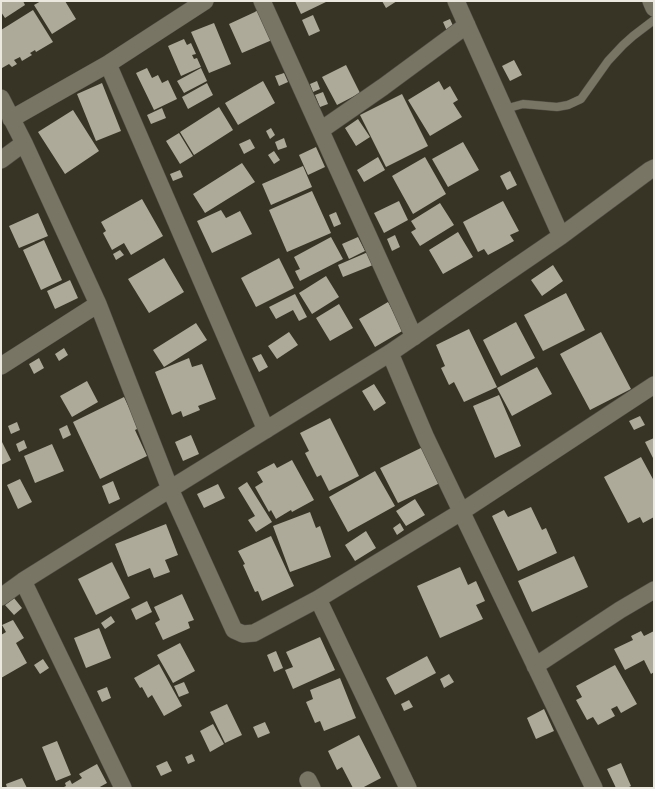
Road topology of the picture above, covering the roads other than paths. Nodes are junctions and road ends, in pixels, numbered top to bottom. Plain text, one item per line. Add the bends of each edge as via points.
1 (205, 1) edge
2 (262, 1) edge
3 (456, 1) edge
4 (651, 1) edge
5 (654, 8) edge
6 (654, 20) edge
7 (467, 25) junction
8 (108, 64) junction
9 (1, 98) edge
10 (505, 109) junction
11 (11, 119) junction
12 (321, 130) junction
13 (24, 143) junction
14 (1, 160) edge
15 (654, 168) edge
16 (561, 236) junction
17 (98, 304) junction
18 (414, 337) junction
19 (390, 353) junction
20 (1, 366) edge
21 (654, 385) edge
22 (266, 430) junction
23 (170, 489) junction
24 (461, 512) junction
25 (24, 581) junction
26 (654, 590) edge
27 (1, 597) edge
28 (318, 599) junction
29 (535, 666) junction
30 (123, 788) edge
31 (408, 788) edge
32 (594, 788) edge

1 - 8 street
2 - 12 street
3 - 7 street
4 - 5 street
6 - 10 lane via 633,36 608,61 581,99 557,107 523,104
7 - 10 street
7 - 12 street
8 - 11 street
8 - 22 street
9 - 11 street
10 - 16 street
11 - 13 street
12 - 18 street
13 - 14 street
13 - 17 street
15 - 16 street
16 - 18 street
17 - 20 street
17 - 23 street
18 - 19 street
19 - 22 street
19 - 24 street
21 - 24 street
22 - 23 street
23 - 25 street
23 - 28 street via 234,630 243,634 254,633
24 - 28 street
24 - 29 street
25 - 27 street
25 - 30 street
26 - 29 street
28 - 31 street
29 - 32 street

